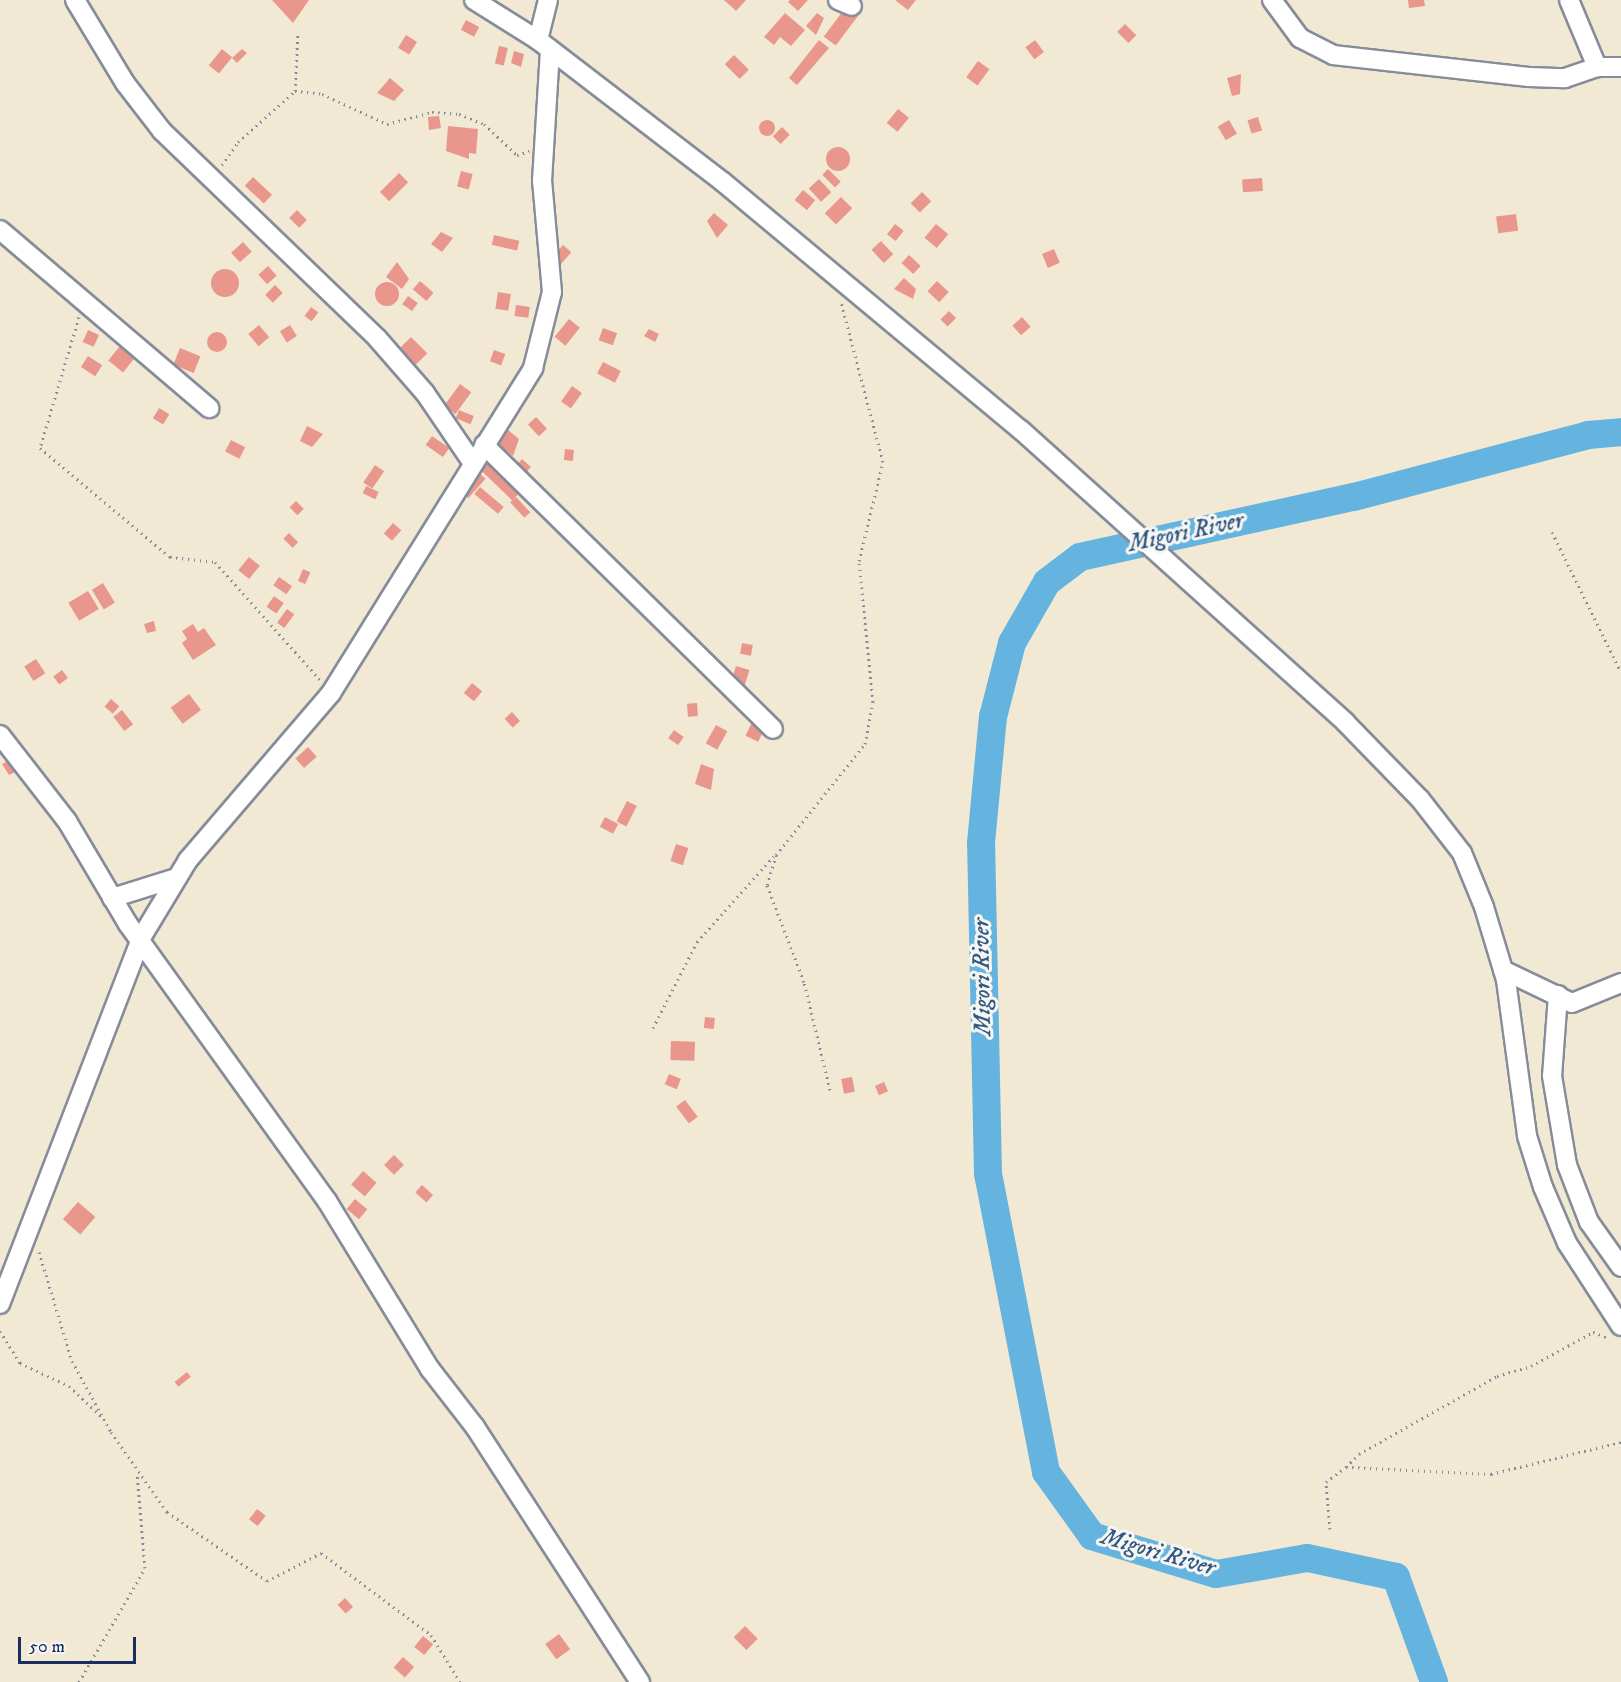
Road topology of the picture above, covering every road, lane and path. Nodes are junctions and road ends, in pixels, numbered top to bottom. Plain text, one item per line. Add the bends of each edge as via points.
1 (75, 0) edge
2 (474, 0) edge
3 (548, 0) edge
4 (1272, 0) edge
5 (1569, 0) edge
6 (298, 32) dead end
7 (544, 45) junction
8 (1597, 67) junction
9 (1621, 67) edge
10 (295, 91) junction
11 (545, 144) junction
12 (211, 182) junction
13 (0, 231) edge
14 (835, 277) junction
15 (84, 301) junction
16 (209, 408) dead end
17 (484, 445) junction
18 (472, 462) junction
19 (1552, 532) dead end
20 (1621, 672) edge
21 (331, 693) junction
22 (773, 729) dead end
23 (0, 735) edge
24 (776, 855) junction
25 (176, 878) junction
26 (112, 898) junction
27 (141, 938) junction
28 (1503, 970) junction
29 (1621, 983) edge
30 (1558, 995) junction
31 (653, 1028) dead end
32 (830, 1090) dead end
33 (34, 1221) junction
34 (1621, 1267) edge
35 (0, 1304) edge
36 (0, 1331) edge
37 (1616, 1333) edge
38 (105, 1420) junction
39 (1621, 1442) edge
40 (1346, 1467) junction
41 (137, 1471) junction
42 (1330, 1529) dead end
43 (79, 1682) edge
44 (460, 1682) edge
45 (639, 1682) edge

1 - 12 street via 125,83
2 - 7 street
3 - 7 street
4 - 8 street via 1300,38 1333,55 1529,77 1565,78
5 - 8 street
6 - 10 path
7 - 11 street
7 - 14 street via 714,175
8 - 9 street
10 - 11 path via 322,94 387,124 432,112 459,114 484,124 517,155
10 - 12 path via 238,142
11 - 17 street via 542,182 551,308 533,368
12 - 18 street via 377,338 425,393
13 - 15 street
14 - 24 path via 883,462 859,561 873,702 865,744
14 - 28 street via 1092,494 1222,610 1420,799 1462,853
15 - 16 street
15 - 21 path via 40,448 170,557 215,562
17 - 18 street
17 - 22 street
18 - 21 street
19 - 20 path
21 - 25 street
23 - 26 street via 67,821
24 - 31 path via 697,942
24 - 32 path via 767,885 804,982
25 - 26 street
25 - 27 street
26 - 27 street
27 - 33 street
27 - 45 street via 327,1201 430,1369 475,1427
28 - 30 street
28 - 37 street via 1527,1136 1567,1243
29 - 30 street via 1579,1003
30 - 34 street via 1552,1076 1567,1165 1589,1222
33 - 35 street
33 - 38 path via 64,1341
36 - 38 path via 20,1363 69,1386
37 - 40 path via 1593,1332 1531,1366 1497,1376 1367,1449
38 - 41 path
39 - 40 path via 1491,1474
40 - 42 path via 1326,1482
41 - 43 path via 145,1568
41 - 44 path via 167,1512 267,1581 321,1553 431,1635

